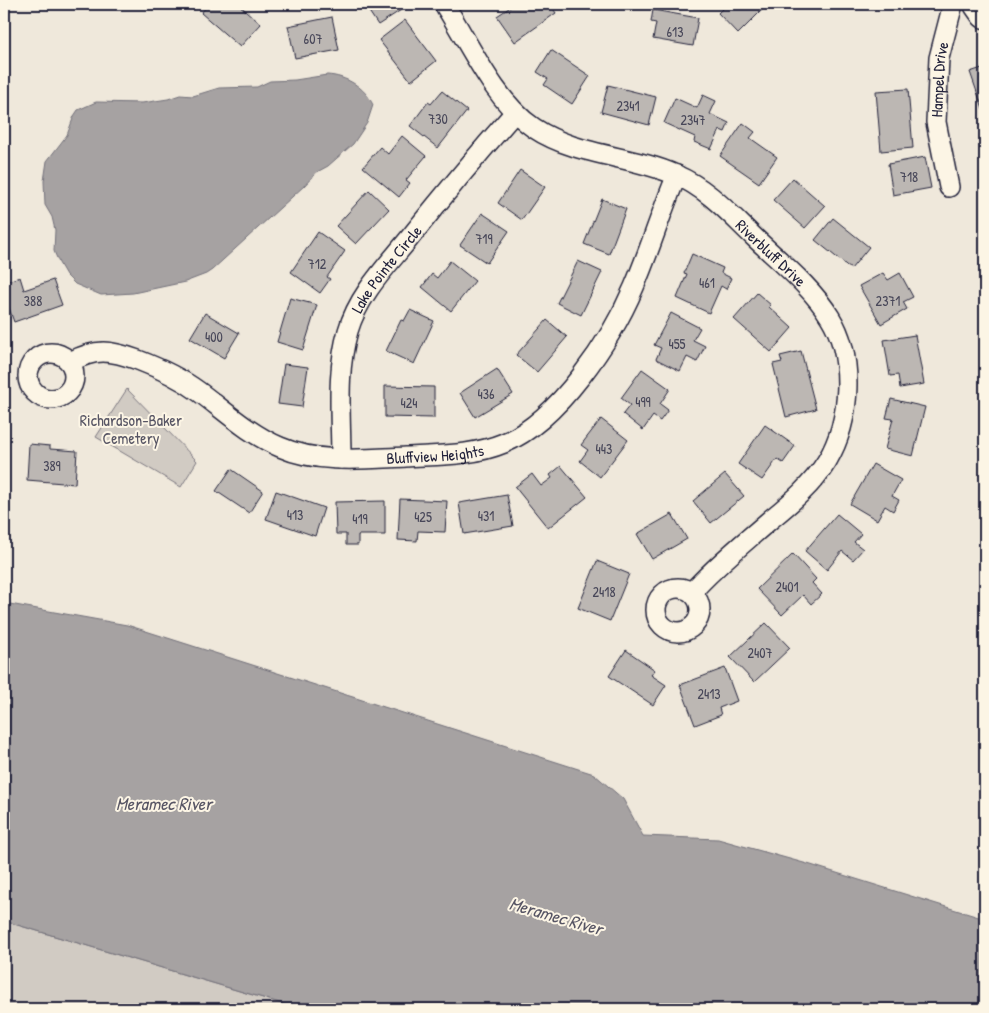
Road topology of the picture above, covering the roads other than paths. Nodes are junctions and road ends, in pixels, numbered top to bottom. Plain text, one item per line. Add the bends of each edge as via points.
1 (444, 4) edge
2 (953, 4) edge
3 (978, 4) edge
4 (985, 14) edge
5 (515, 112) junction
6 (677, 175) junction
7 (948, 187) dead end
8 (70, 362) dead end
9 (341, 459) junction
10 (692, 592) dead end

1 - 5 street, Riverbluff Drive via 485,72
2 - 7 street, Hampel Drive via 939,58 936,122
3 - 4 street
5 - 6 street, Riverbluff Drive via 551,138
5 - 9 street, Lake Pointe Circle via 449,188 356,307 341,369
6 - 9 street, Bluffview Heights via 634,286 616,321 588,366 542,419 517,437 479,451
6 - 10 street, Riverbluff Drive via 712,198 821,304 839,338 847,371 844,415 839,437 827,462 795,499
8 - 9 street, Bluffview Heights via 84,354 101,351 128,356 181,379 264,440 280,448 320,458

